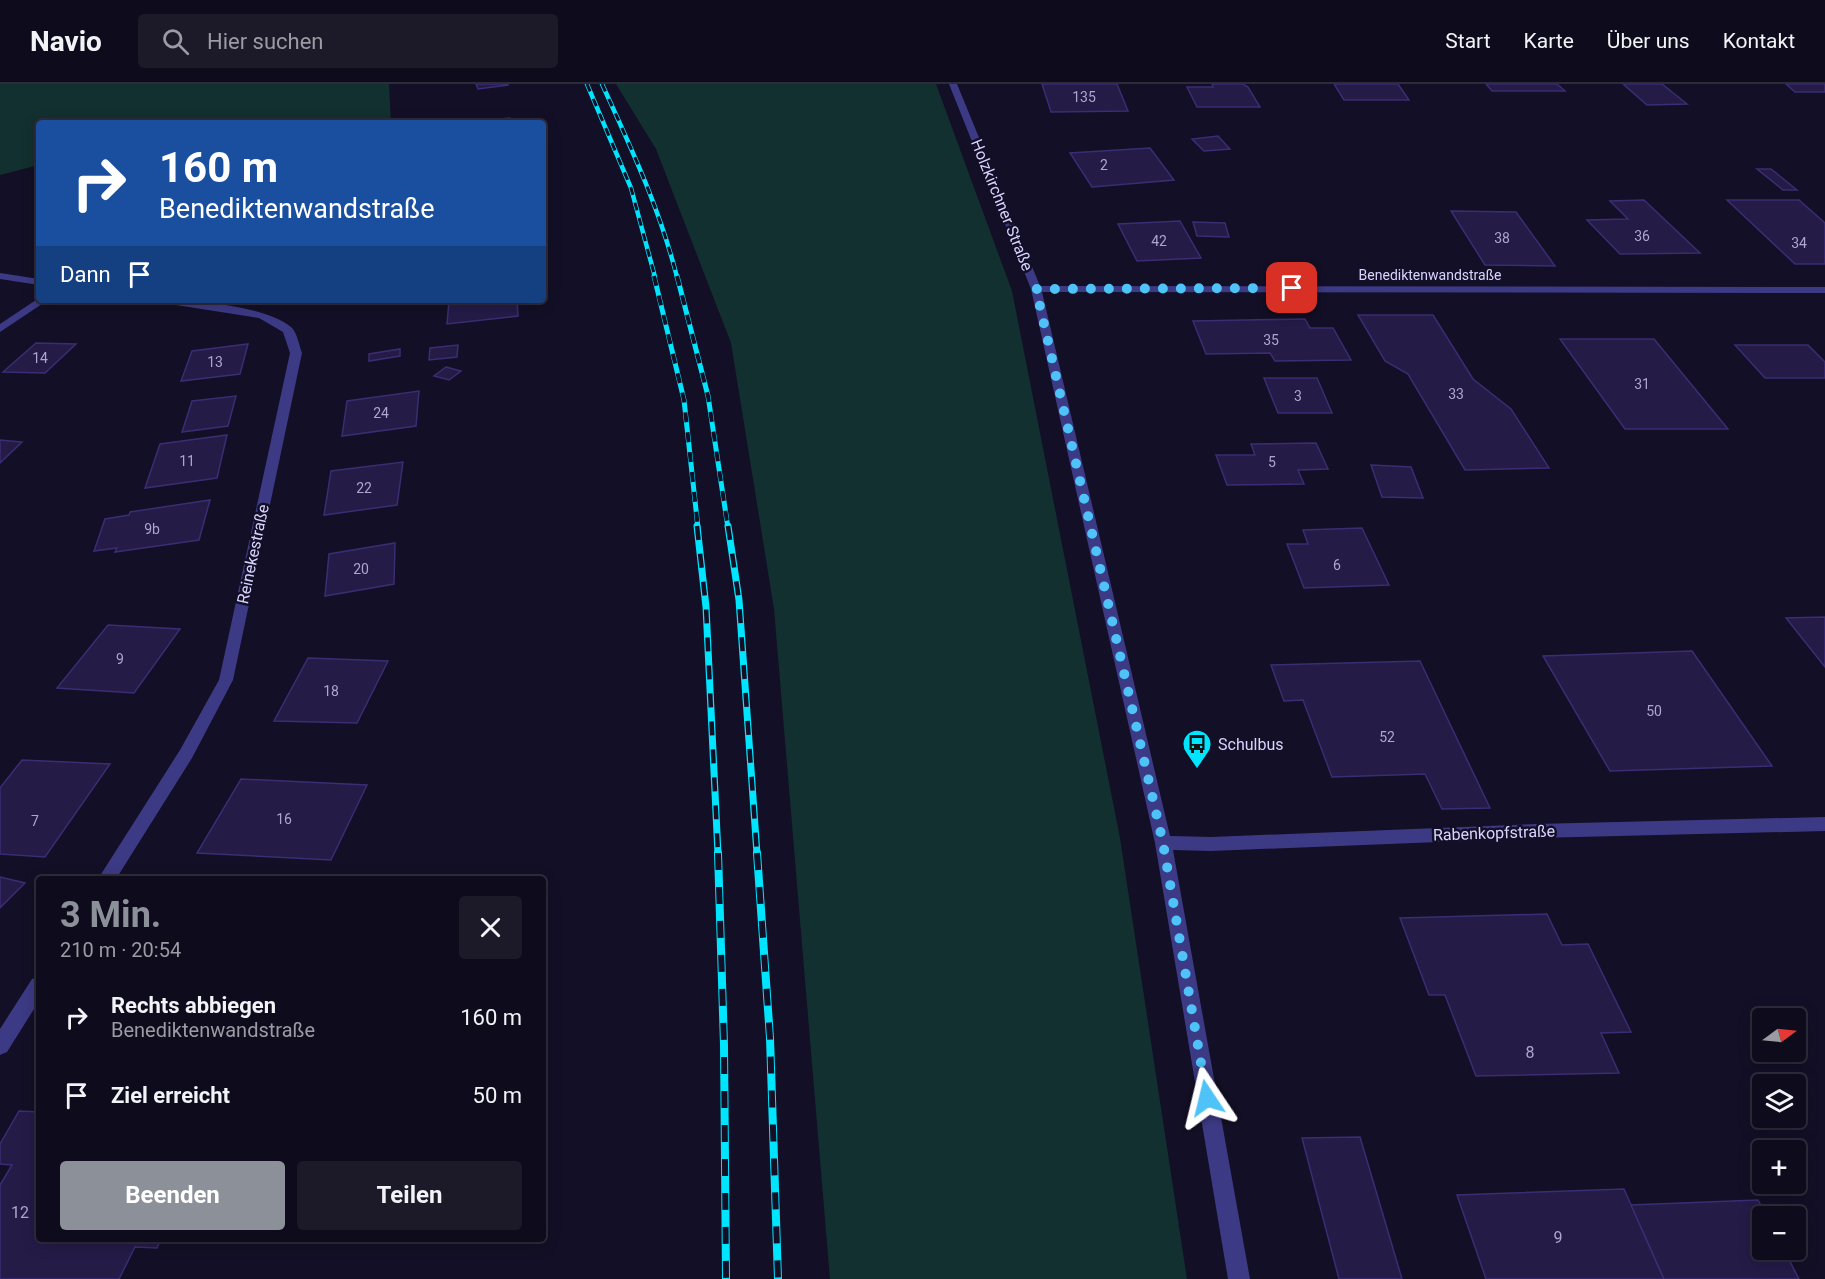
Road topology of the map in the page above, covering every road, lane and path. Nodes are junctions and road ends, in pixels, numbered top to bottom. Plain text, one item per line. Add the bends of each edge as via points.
1 (953, 84) edge
2 (0, 276) edge
3 (36, 282) edge
4 (1036, 289) junction
5 (1825, 290) edge
6 (39, 303) edge
7 (183, 303) edge
8 (0, 329) edge
9 (1825, 824) edge
10 (1163, 843) junction
11 (109, 876) edge
12 (36, 990) edge
13 (0, 1046) edge
14 (1239, 1279) edge

1 - 4 street, Holzkirchner Straße
2 - 3 street
4 - 5 street, Benediktenwandstraße
4 - 10 street, Holzkirchner Straße
6 - 8 street
7 - 11 street, Reinekestraße via 262,315 288,330 296,353 226,680 186,754
9 - 10 street, Rabenkopfstraße
10 - 14 street, Holzkirchner Straße
12 - 13 street

